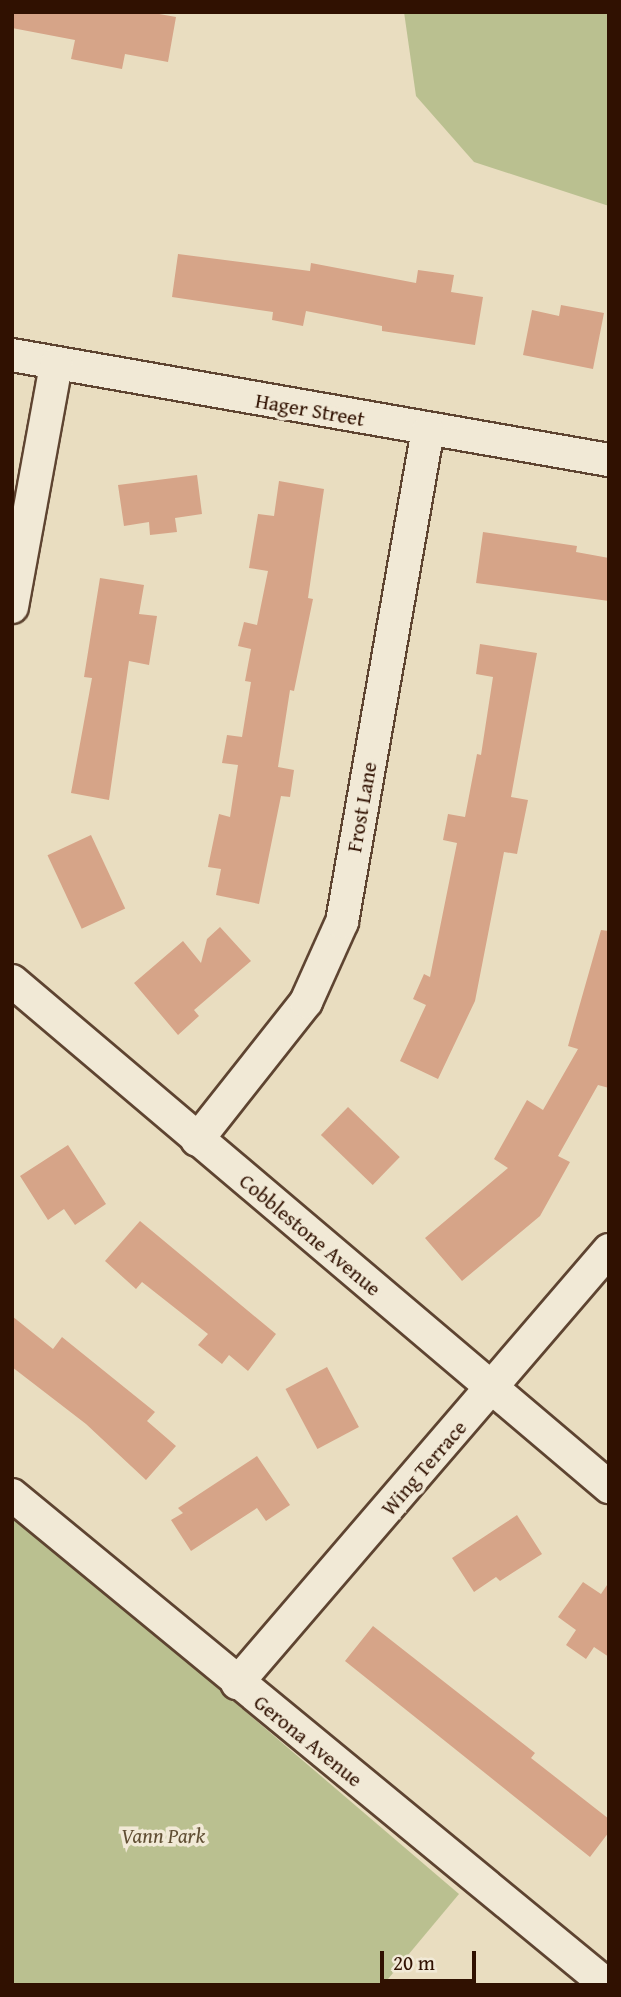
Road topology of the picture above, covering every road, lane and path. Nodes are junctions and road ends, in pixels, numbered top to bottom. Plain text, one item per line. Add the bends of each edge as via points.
1 (12, 355) edge
2 (56, 363) junction
3 (428, 431) junction
4 (609, 460) edge
5 (12, 607) edge
6 (12, 981) edge
7 (197, 1140) junction
8 (609, 1250) edge
9 (492, 1389) junction
10 (609, 1487) edge
11 (12, 1495) edge
12 (237, 1683) junction
13 (607, 1985) edge

1 - 2 street, Hager Street
2 - 3 street, Hager Street
2 - 5 street
3 - 4 street, Hager Street
3 - 7 street, Frost Lane via 342,922 306,1002
6 - 7 street, Cobblestone Avenue
7 - 9 street, Cobblestone Avenue
8 - 9 street, Wing Terrace
9 - 10 street, Cobblestone Avenue
9 - 12 street, Wing Terrace
11 - 12 street, Gerona Avenue
12 - 13 street, Gerona Avenue

